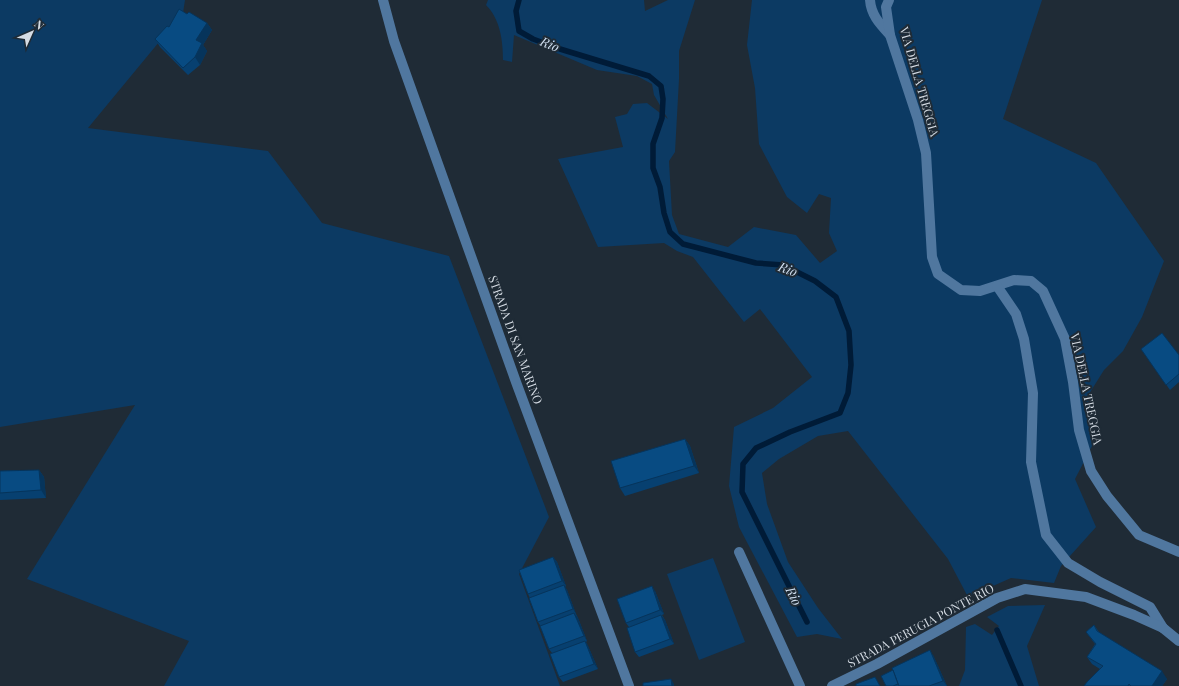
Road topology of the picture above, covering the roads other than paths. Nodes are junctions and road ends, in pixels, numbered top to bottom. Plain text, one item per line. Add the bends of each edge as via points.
1 (383, 0) edge
2 (870, 0) edge
3 (888, 0) edge
4 (890, 34) junction
5 (997, 286) junction
6 (739, 552) dead end
7 (1179, 552) edge
8 (1162, 628) junction
9 (1179, 641) edge
10 (629, 686) edge
11 (800, 686) edge
12 (832, 686) edge

1 - 10 street, STRADA DI SAN MARINO via 394,41
2 - 4 street via 870,8 878,23
3 - 4 street, VIA DELLA TREGGIA via 886,7
4 - 5 street, VIA DELLA TREGGIA via 926,153 932,257 938,274 961,290 980,291
5 - 7 street, VIA DELLA TREGGIA via 1014,280 1032,281 1043,291 1065,339 1074,382 1079,430 1092,471 1107,496 1139,535
5 - 8 street via 1016,314 1024,339 1033,393 1031,462 1046,535 1068,563 1150,607
6 - 11 street
8 - 9 street, STRADA PERUGIA PONTE RIO
8 - 12 street, STRADA PERUGIA PONTE RIO via 1086,597 1025,589 997,598

